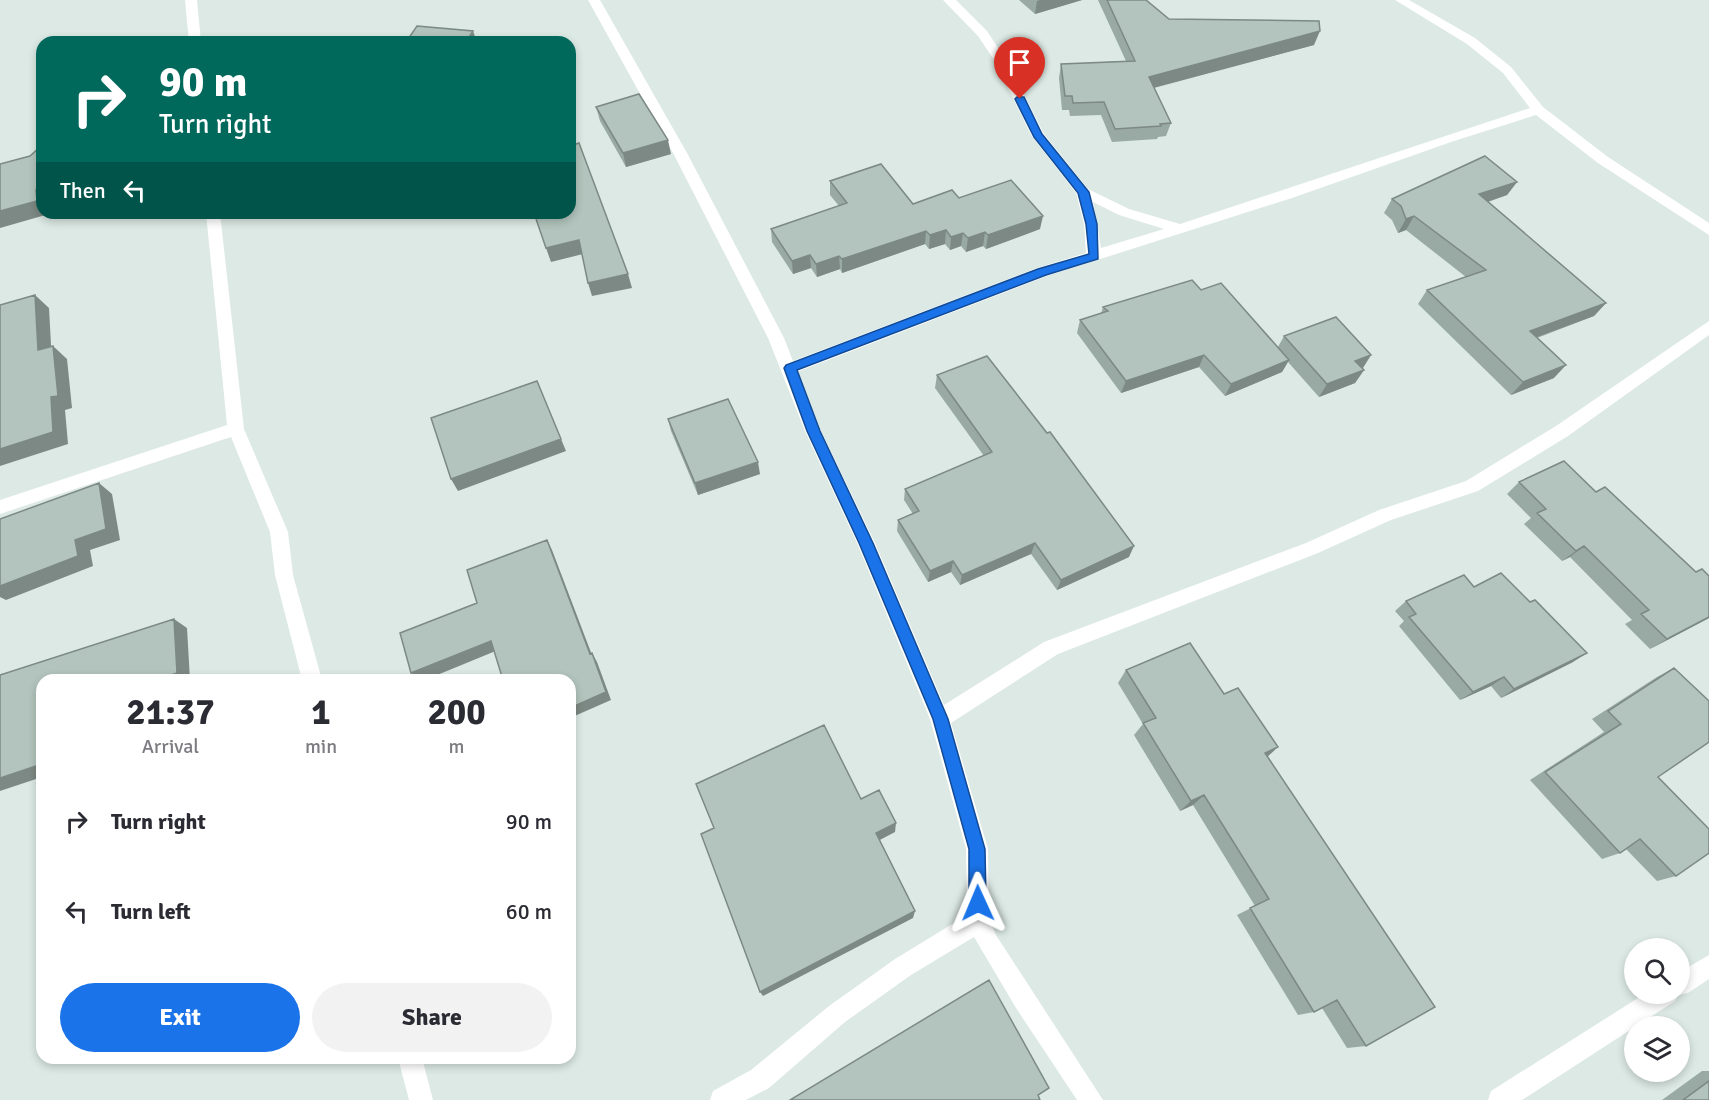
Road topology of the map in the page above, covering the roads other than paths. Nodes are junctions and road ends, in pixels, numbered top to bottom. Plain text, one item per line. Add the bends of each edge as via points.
1 (191, 0) edge
2 (594, 0) edge
3 (949, 0) edge
4 (1401, 0) edge
5 (194, 36) edge
6 (1538, 110) junction
7 (1083, 192) junction
8 (214, 219) edge
9 (1182, 229) junction
10 (1709, 230) edge
11 (1095, 256) junction
12 (1709, 327) edge
13 (790, 368) junction
14 (236, 429) junction
15 (0, 507) edge
16 (310, 674) edge
17 (940, 719) junction
18 (978, 921) junction
19 (1709, 966) edge
20 (1690, 978) edge
21 (1650, 1004) edge
22 (412, 1064) edge
23 (421, 1100) edge
24 (722, 1100) edge
25 (1091, 1100) edge
26 (1500, 1100) edge

1 - 5 street
2 - 13 street via 680,153
3 - 7 street via 983,34 1038,135
4 - 6 street via 1471,41 1507,70
6 - 9 street
6 - 10 street via 1603,160
7 - 9 street via 1124,212
7 - 11 street
8 - 14 street
9 - 11 street
11 - 13 street via 1042,272
12 - 17 street via 1562,431 1472,486 1385,515 1312,548 1051,648
13 - 17 street via 813,431 866,543
14 - 15 street
14 - 16 street via 279,532 284,575
17 - 18 street via 977,849
18 - 24 street via 903,967 837,1014 760,1079
18 - 25 street via 988,943
19 - 20 street
21 - 26 street
22 - 23 street

